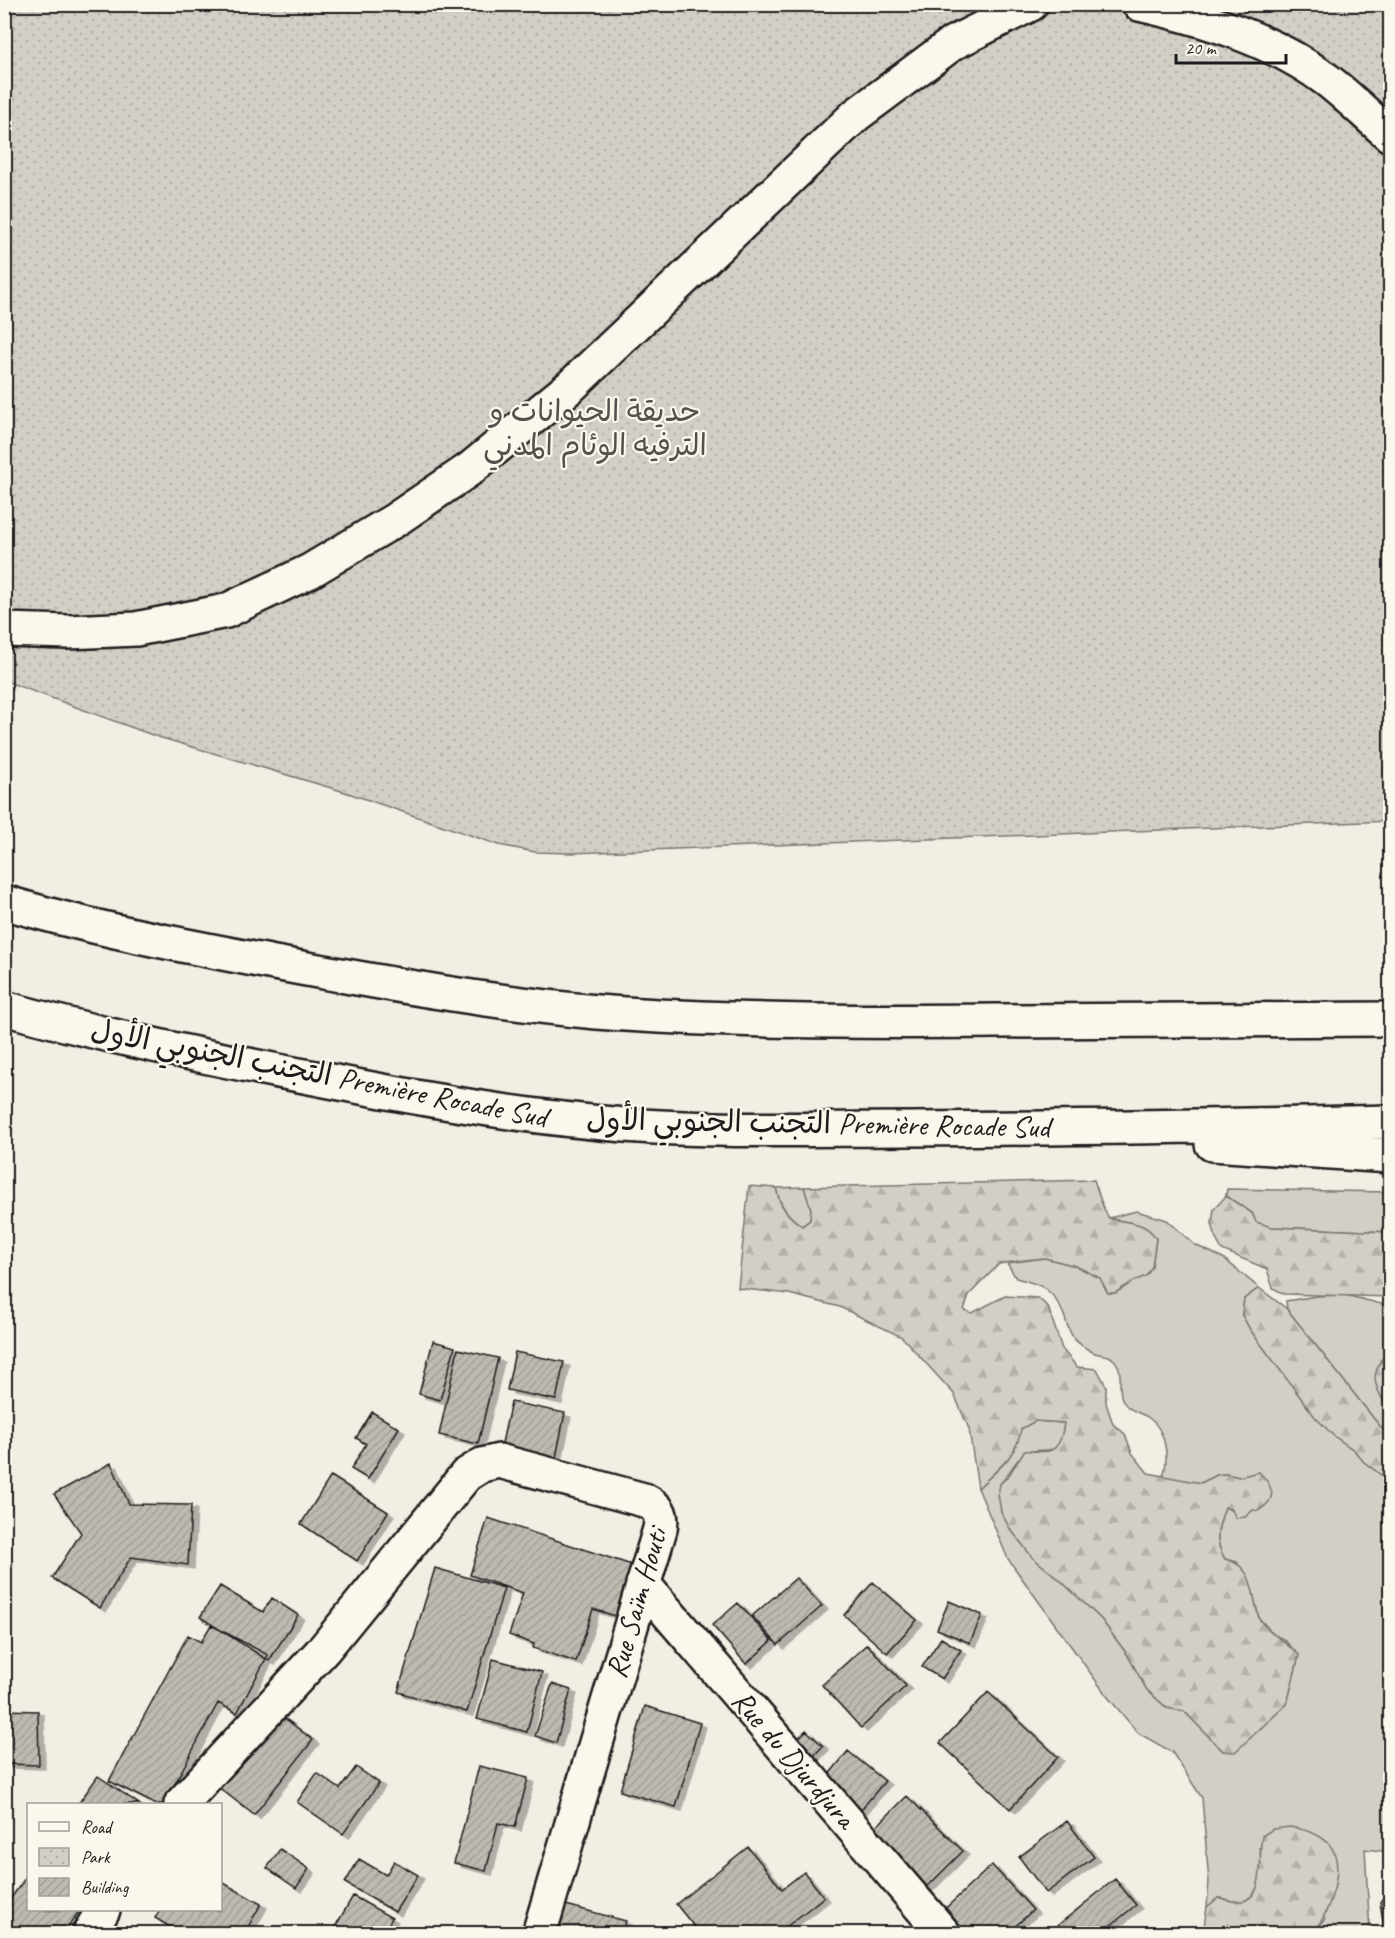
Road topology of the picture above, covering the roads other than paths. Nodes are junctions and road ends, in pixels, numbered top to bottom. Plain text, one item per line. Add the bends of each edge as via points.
1 (1031, 4) edge
2 (1139, 4) edge
3 (1390, 135) edge
4 (4, 630) edge
5 (4, 902) edge
6 (4, 1008) edge
7 (1390, 1019) edge
8 (1390, 1122) edge
9 (986, 1129) junction
10 (1390, 1156) edge
11 (643, 1584) junction
12 (182, 1803) edge
13 (102, 1911) edge
14 (89, 1934) edge
15 (539, 1934) edge
16 (944, 1934) edge

1 - 4 main road via 952,43 856,115 570,387 470,469 395,520 310,571 226,611 136,629
2 - 3 main road via 1216,24 1269,46 1326,80
5 - 7 main road via 201,950 371,981 600,1012 919,1022
6 - 9 main road, التجنب الجنوبي الأول Première Rocade Sud via 221,1060 423,1099 562,1119 722,1128
8 - 9 main road, التجنب الجنوبي الأول Première Rocade Sud
9 - 10 main road
11 - 12 main road, Rue Saïm Houti via 662,1519 653,1504 500,1461 482,1465 466,1475 325,1648
11 - 15 main road, Rue Saïm Houti
11 - 16 main road, Rue du Djurdjura
13 - 14 main road

